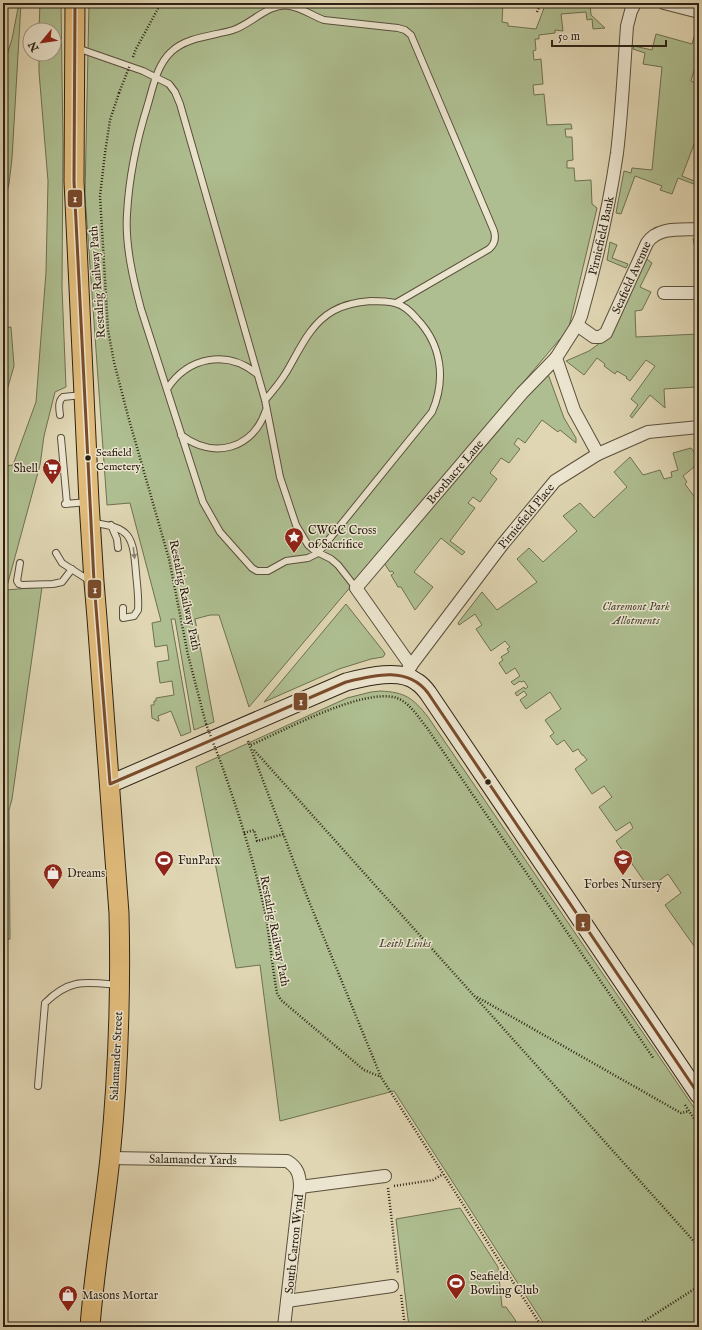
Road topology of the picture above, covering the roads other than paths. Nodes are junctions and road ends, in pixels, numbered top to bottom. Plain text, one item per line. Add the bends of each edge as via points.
1 (76, 3) edge
2 (635, 3) edge
3 (664, 3) edge
4 (699, 12) edge
5 (75, 47) junction
6 (156, 78) junction
7 (699, 229) edge
8 (664, 293) dead end
9 (699, 293) edge
10 (396, 303) junction
11 (577, 326) junction
12 (556, 358) junction
13 (257, 374) junction
14 (167, 389) junction
15 (84, 395) junction
16 (265, 400) junction
17 (266, 410) junction
18 (60, 414) dead end
19 (699, 427) edge
20 (181, 435) junction
21 (61, 438) dead end
22 (598, 454) junction
23 (89, 502) junction
24 (90, 523) junction
25 (111, 525) junction
26 (118, 548) dead end
27 (56, 553) dead end
28 (318, 553) junction
29 (20, 563) dead end
30 (72, 569) junction
31 (94, 582) junction
32 (356, 588) junction
33 (123, 608) dead end
34 (407, 671) junction
35 (110, 784) junction
36 (120, 985) junction
37 (38, 1086) dead end
38 (697, 1101) edge
39 (110, 1158) junction
40 (276, 1160) joint
41 (385, 1176) dead end
42 (300, 1186) junction
43 (397, 1285) road end
44 (287, 1301) junction
45 (90, 1327) edge
46 (284, 1327) edge

1 - 5 main road, Salamander Street
2 - 11 street, Pirniefield Bank via 628,26 617,151 610,196 585,304
3 - 4 street
5 - 6 lane
5 - 15 main road, Salamander Street via 74,181
6 - 10 lane via 170,53 181,44 234,30 281,6 295,7 324,20 398,28 407,32 413,40 494,230 495,239 489,249
6 - 13 lane via 169,84 177,97
6 - 14 lane via 131,176 127,222 137,296
7 - 11 street, Seafield Avenue via 664,231 651,237 606,333 594,337
8 - 9 street
10 - 16 lane via 357,302 327,315 307,336 280,382
10 - 28 lane via 420,322 435,345 440,381 436,403 432,412
11 - 12 street, Pirniefield Bank
12 - 22 street via 574,410
12 - 32 street, Boothacre Lane via 522,393
13 - 14 lane via 238,362 208,360 187,368
13 - 16 lane
14 - 20 lane
15 - 18 lane via 61,398
15 - 23 main road, Salamander Street
16 - 17 lane
17 - 20 lane via 254,433 231,447 205,448
17 - 28 lane via 289,507 303,538
19 - 22 street, Pirniefield Place via 648,432
20 - 28 lane via 208,513 220,532 252,568 257,571 268,571 281,562 308,558
21 - 23 lane via 65,504
22 - 34 street, Pirniefield Place via 550,486
23 - 24 main road, Salamander Street
24 - 25 lane
24 - 31 main road, Salamander Street
25 - 26 lane
25 -> 33 lane via 125,532 134,548 138,610 134,616 124,618
27 - 30 lane via 62,563
28 - 32 lane via 338,565
29 - 30 lane via 18,581 22,585 62,582
30 - 31 lane
31 - 35 main road, Salamander Street
32 - 34 street
34 - 35 street via 346,682
34 - 38 street via 428,693
35 - 36 main road, Salamander Street via 119,913
36 - 37 lane via 74,984 62,989 45,1003
36 - 39 main road, Salamander Street
39 - 40 street, Salamander Yards
39 - 45 main road, Salamander Street
40 - 42 street, South Carron Wynd via 287,1161 293,1165 298,1171
41 - 42 street, South Carron Wynd
42 - 44 street, South Carron Wynd
43 - 44 street, South Carron Wynd
44 - 46 street, South Carron Wynd

